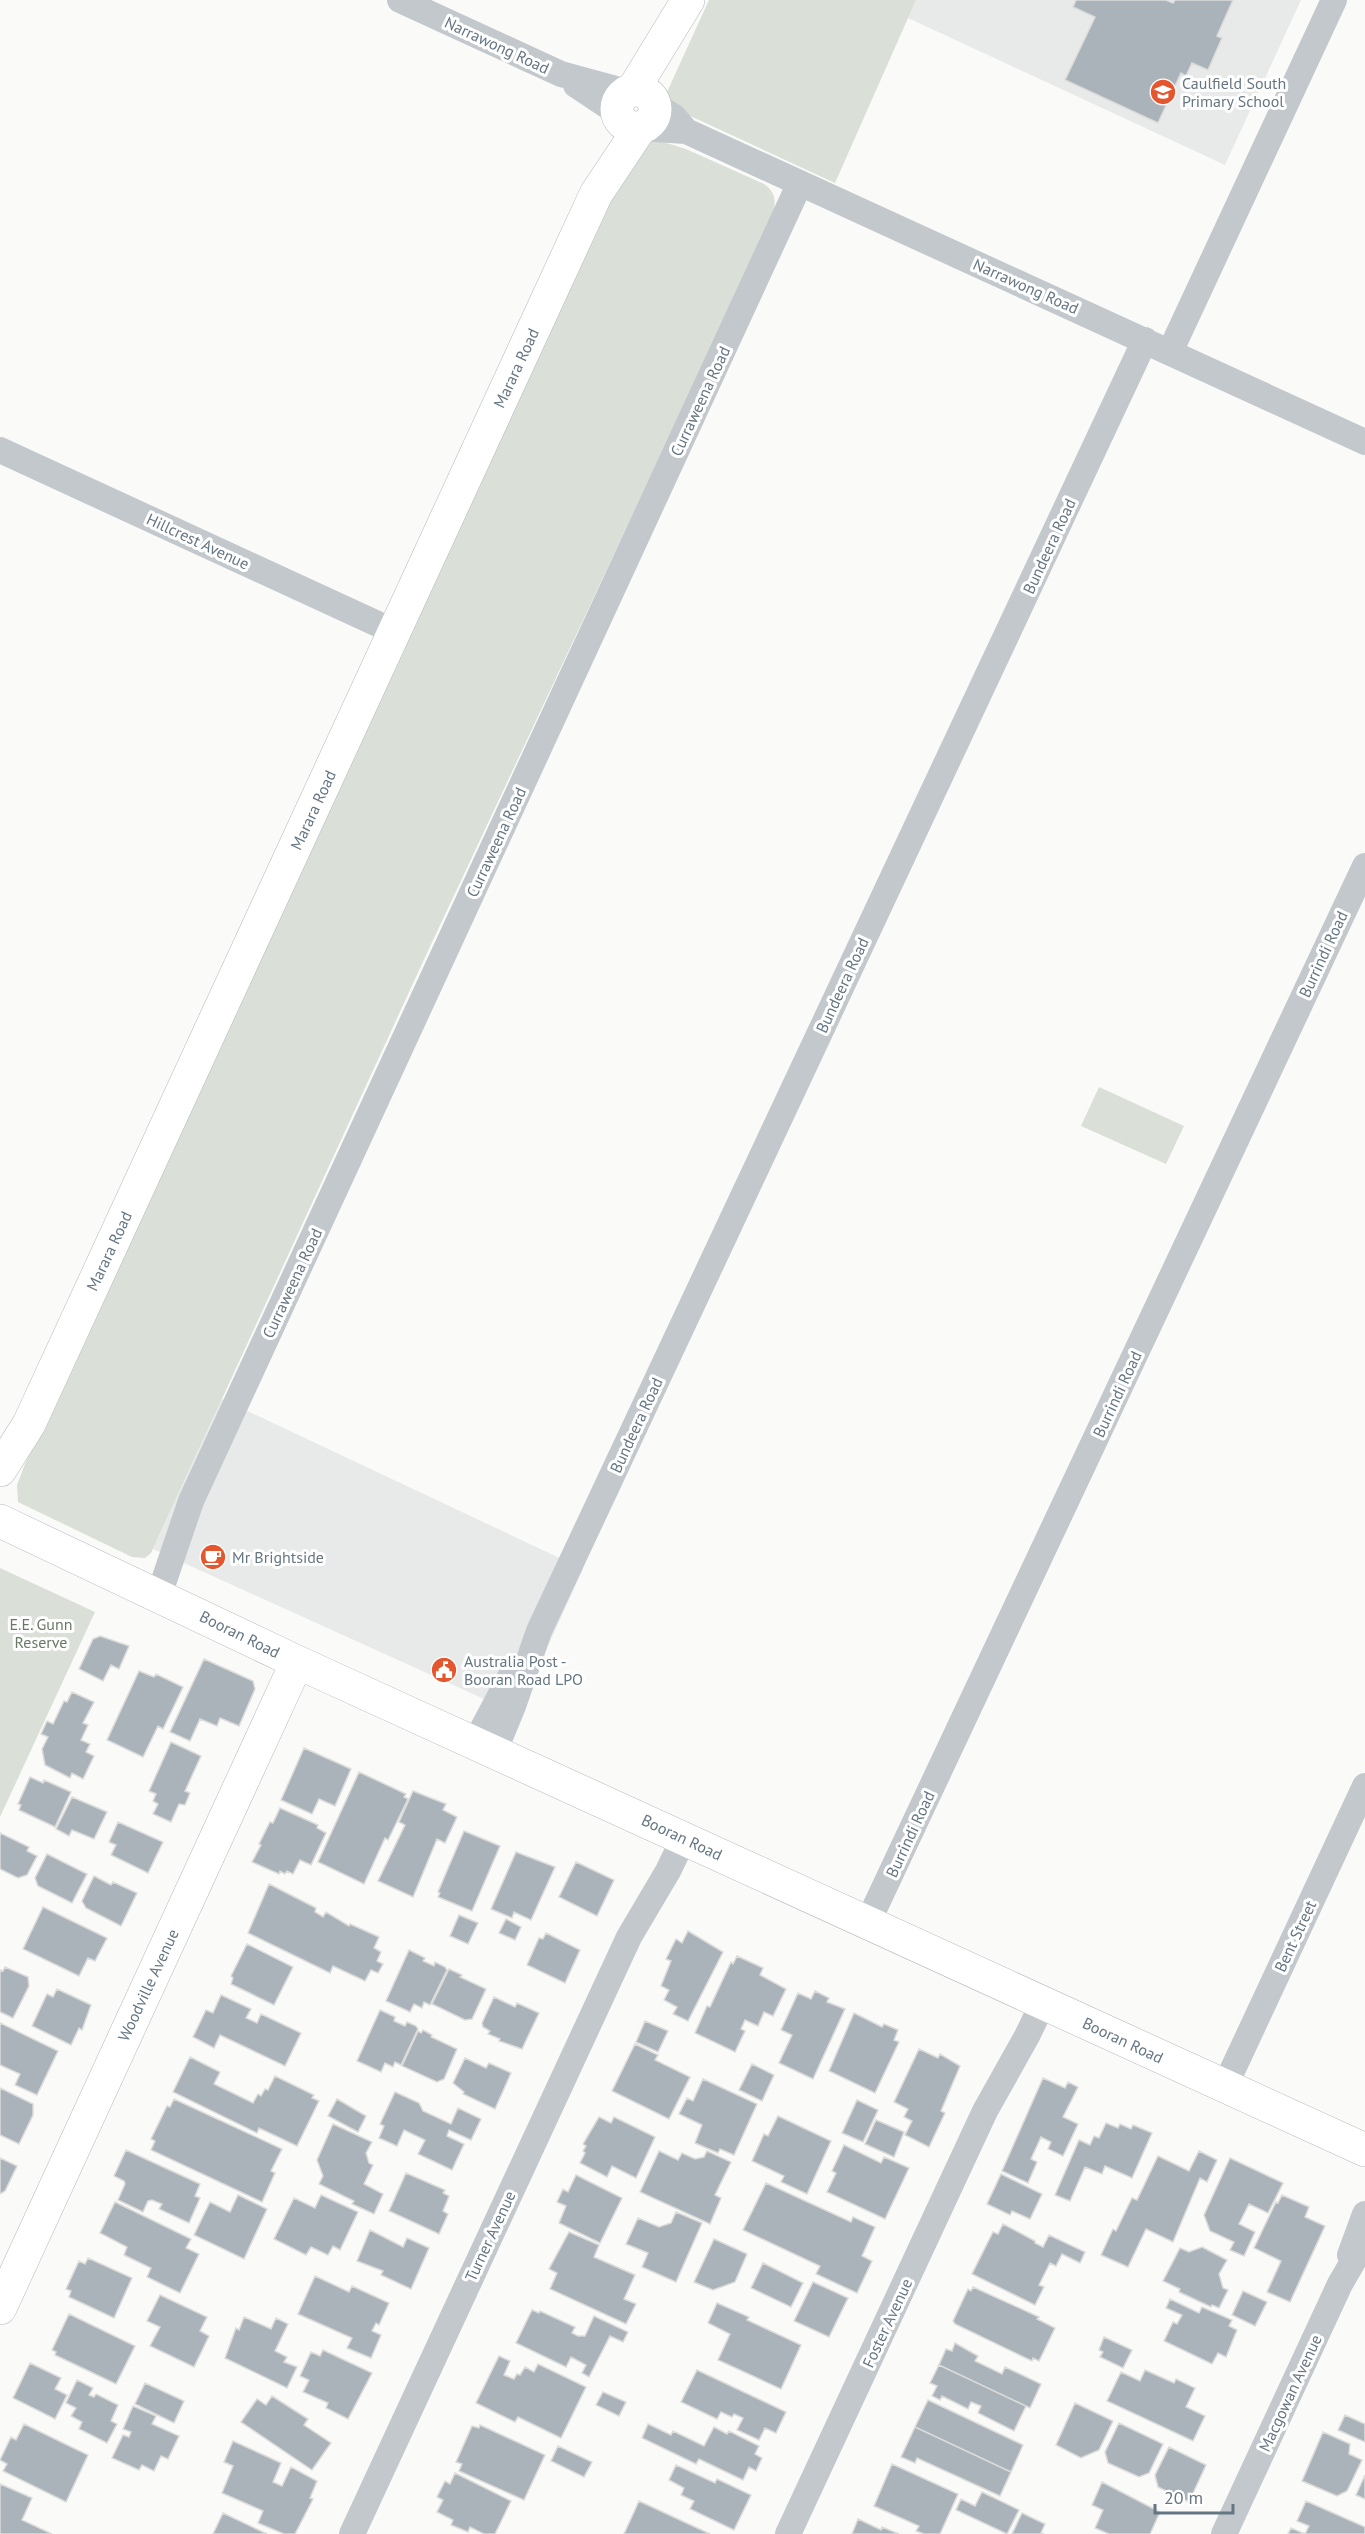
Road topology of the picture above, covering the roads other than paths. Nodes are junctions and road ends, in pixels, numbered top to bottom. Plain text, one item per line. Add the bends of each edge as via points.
1 (400, 0) edge
2 (1334, 0) edge
3 (686, 3) edge
4 (637, 109) junction
5 (800, 183) junction
6 (1145, 340) junction
7 (1170, 352) junction
8 (1365, 442) edge
9 (0, 450) edge
10 (395, 632) junction
11 (1365, 866) edge
12 (29, 1424) junction
13 (0, 1470) edge
14 (0, 1508) edge
15 (0, 1521) edge
16 (150, 1592) junction
17 (297, 1662) junction
18 (484, 1748) junction
19 (1365, 1786) edge
20 (675, 1834) junction
21 (868, 1922) junction
22 (1035, 1999) junction
23 (1225, 2086) junction
24 (1365, 2150) edge
25 (1365, 2214) edge
26 (1365, 2241) edge
27 (1340, 2284) junction
28 (0, 2308) edge
29 (352, 2534) edge
30 (788, 2534) edge
31 (1224, 2534) edge

1 - 4 street, Narrawong Road
2 - 7 street
3 - 4 street, Marara Road
4 - 5 street, Narrawong Road via 674,117 686,131
4 - 10 street, Marara Road
5 - 6 street, Narrawong Road
5 - 16 street, Curraweena Road via 191,1501 157,1556
6 - 7 street, Narrawong Road
6 - 18 street, Bundeera Road via 539,1631 501,1691
7 - 8 street, Narrawong Road
9 - 10 street, Hillcrest Avenue
10 - 12 street, Marara Road
11 - 21 street, Burrindi Road
12 - 13 street, Marara Road
12 - 14 street, Marara Road
15 - 16 street, Booran Road
16 - 17 street, Booran Road
17 - 18 street, Booran Road
17 - 28 street, Woodville Avenue
18 - 20 street, Booran Road
19 - 23 street, Bent Street
20 - 21 street, Booran Road
20 - 29 street, Turner Avenue via 652,1863 629,1937
21 - 22 street, Booran Road
22 - 23 street, Booran Road
22 - 30 street, Foster Avenue via 1011,2029 985,2111
23 - 24 street, Booran Road
25 - 27 street, Macgowan Avenue
26 - 27 street, Macgowan Avenue
27 - 31 street, Macgowan Avenue

